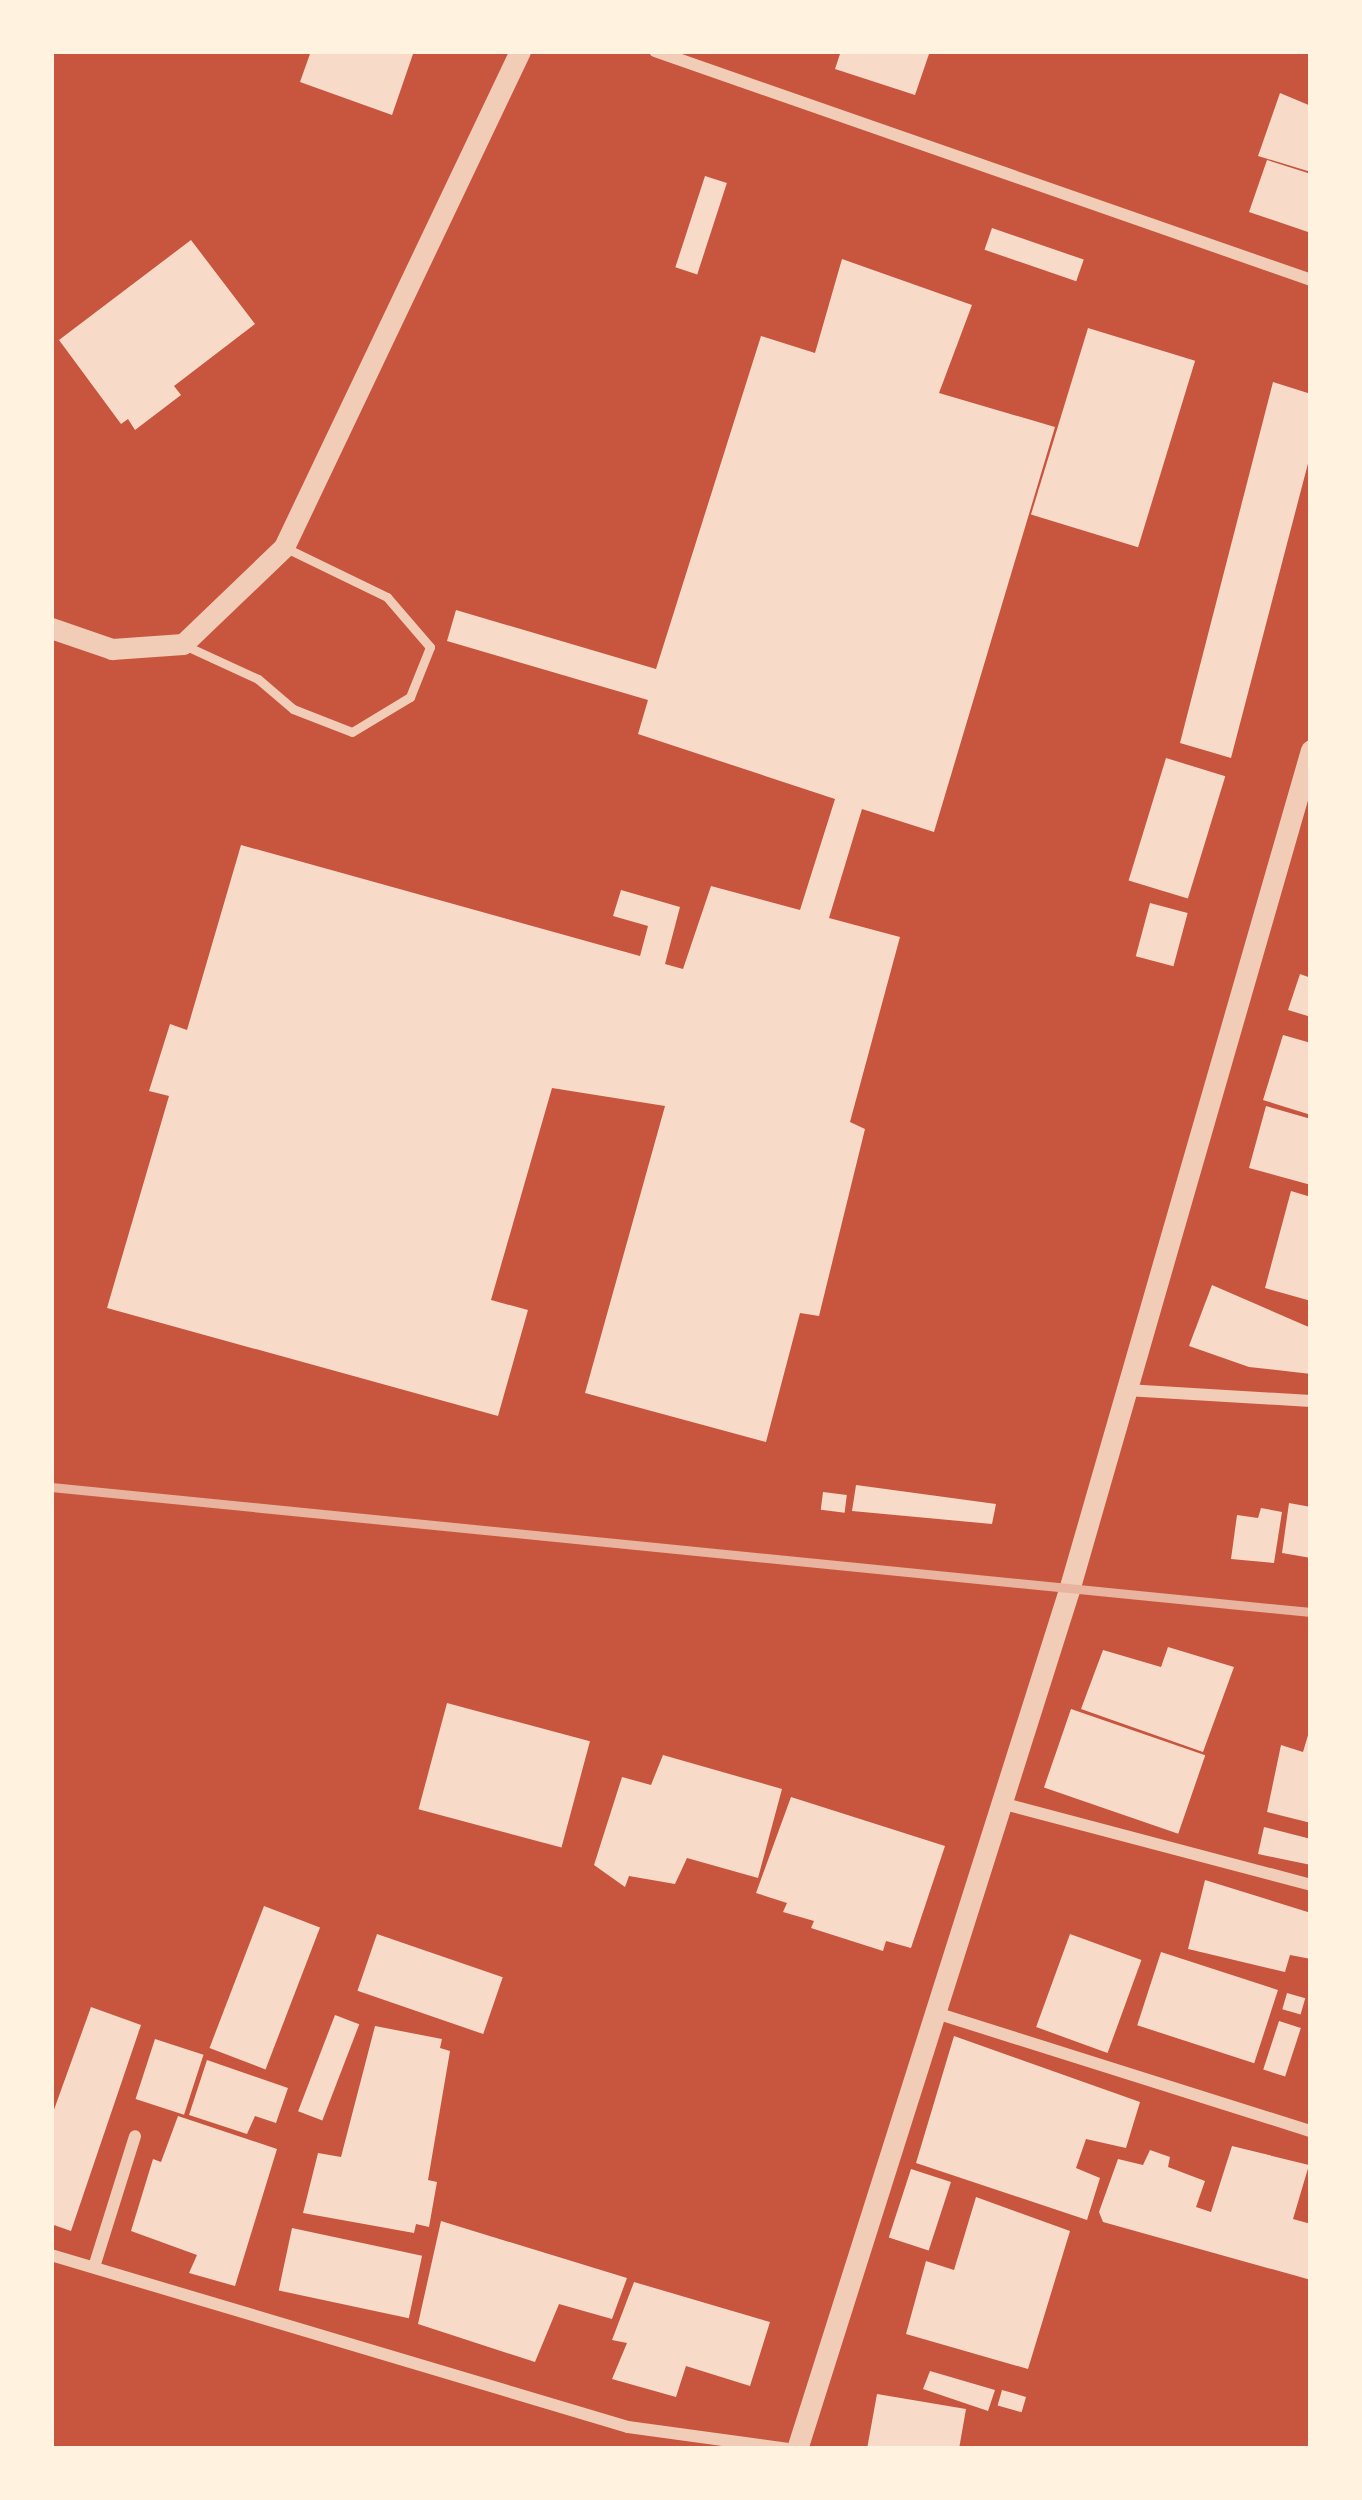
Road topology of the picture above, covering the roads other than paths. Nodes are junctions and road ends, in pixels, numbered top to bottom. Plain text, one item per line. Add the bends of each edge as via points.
1 (520, 51) edge
2 (655, 51) edge
3 (1311, 280) edge
4 (284, 547) junction
5 (51, 628) edge
6 (183, 644) junction
7 (1311, 750) edge
8 (1126, 1390) junction
9 (1311, 1401) edge
10 (1001, 1803) junction
11 (1311, 1886) edge
12 (936, 2013) junction
13 (1311, 2131) edge
14 (135, 2136) dead end
15 (51, 2255) edge
16 (94, 2267) junction
17 (793, 2449) edge

1 - 4 street
2 - 3 street
4 - 6 street
4 - 6 lane via 387,596 430,647 410,697 352,732 293,709 258,679
5 - 6 street via 112,650
7 - 8 street
8 - 9 street
8 - 10 street
10 - 11 street
10 - 12 street
12 - 13 street
12 - 17 street
14 - 16 street
15 - 16 street
16 - 17 street via 628,2427

